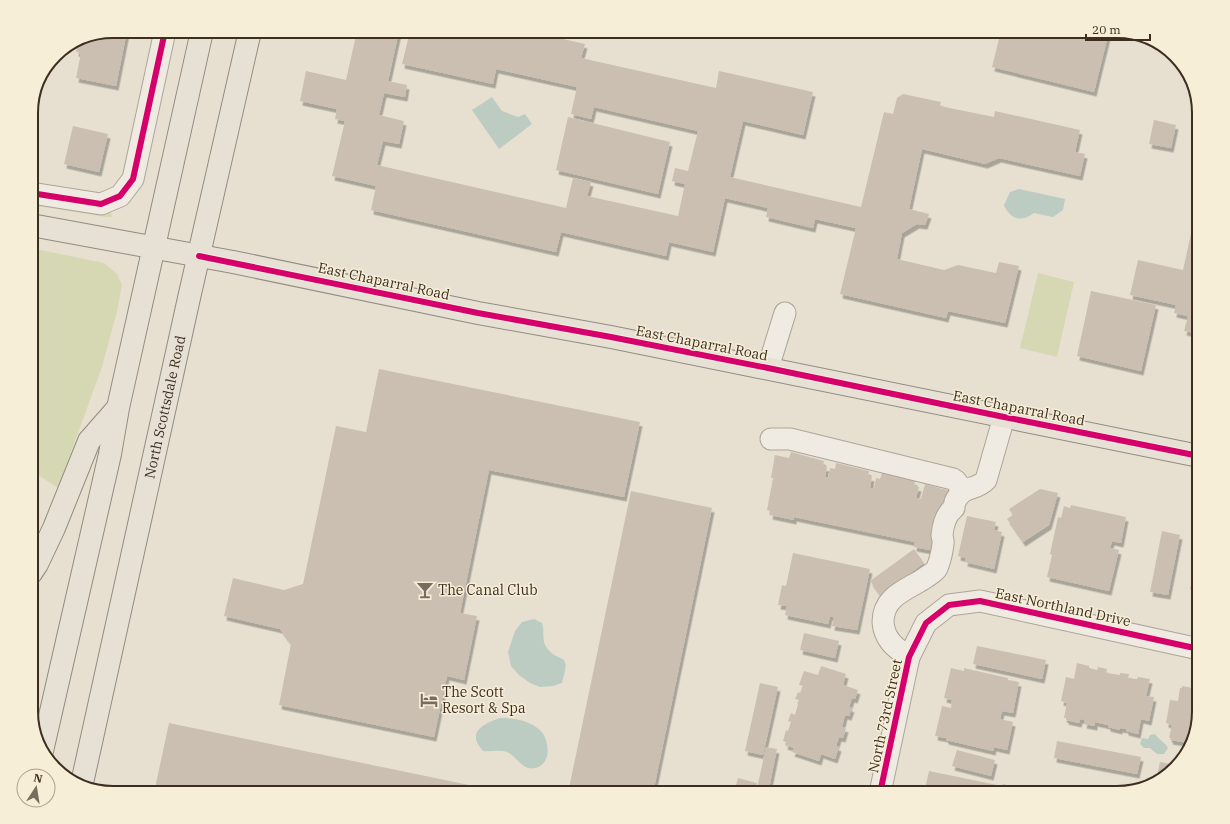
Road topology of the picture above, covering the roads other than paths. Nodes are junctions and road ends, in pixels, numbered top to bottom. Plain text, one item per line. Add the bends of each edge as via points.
1 (163, 38) edge
2 (200, 38) edge
3 (248, 38) edge
4 (38, 194) edge
5 (38, 226) edge
6 (154, 248) junction
7 (199, 256) junction
8 (785, 314) dead end
9 (768, 368) junction
10 (118, 408) junction
11 (1004, 417) junction
12 (771, 439) dead end
13 (1192, 455) edge
14 (958, 500) junction
15 (38, 562) edge
16 (926, 622) joint
17 (1192, 647) edge
18 (909, 657) junction
19 (44, 741) edge
20 (83, 779) edge
21 (881, 786) edge

1 - 4 street via 133,179 120,196 101,204
2 - 6 main road
3 - 7 main road, North Scottsdale Road
5 - 6 main road, East Chaparral Road
6 - 7 main road, East Chaparral Road
6 - 10 main road
7 - 9 main road, East Chaparral Road via 478,313
7 - 20 main road, North Scottsdale Road
8 - 9 street
9 - 11 main road, East Chaparral Road
10 - 15 main road via 89,441
10 - 19 main road
11 - 13 main road, East Chaparral Road
11 - 14 street via 986,480
12 - 14 street via 790,439 953,479 956,481
14 - 18 street via 950,538 944,543 936,569 900,592 886,606 883,623 887,637 896,649
16 - 17 street, East Northland Drive via 949,605 980,601
16 - 18 street, North 73rd Street
18 - 21 street, North 73rd Street

